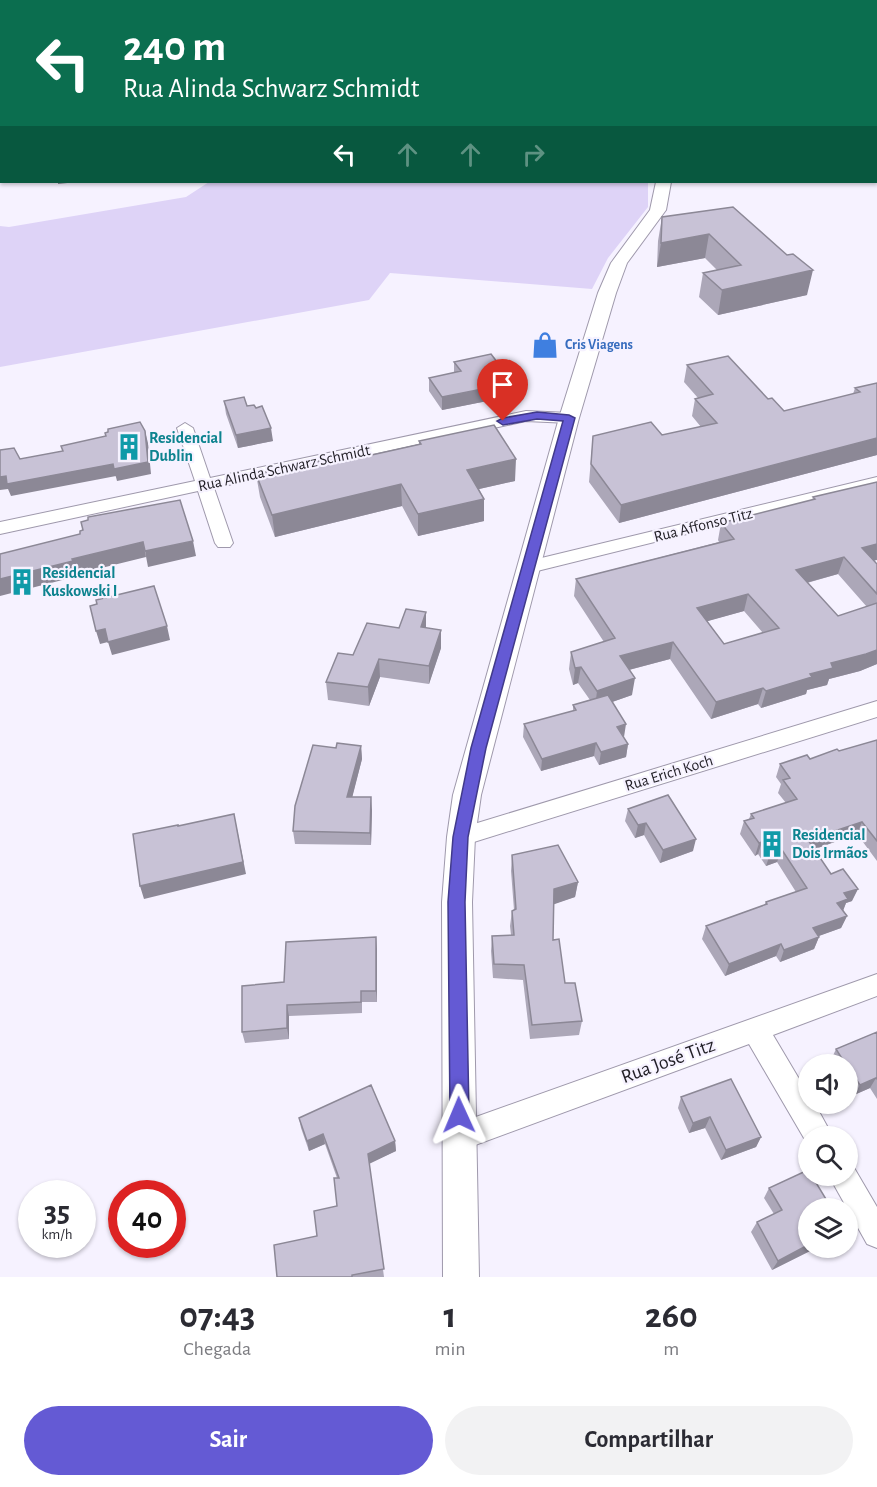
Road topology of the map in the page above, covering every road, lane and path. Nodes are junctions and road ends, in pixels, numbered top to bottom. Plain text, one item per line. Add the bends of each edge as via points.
1 (663, 183) edge
2 (569, 418) junction
3 (185, 428) dead end
4 (877, 482) edge
5 (204, 485) junction
6 (0, 528) edge
7 (224, 543) dead end
8 (529, 567) junction
9 (877, 709) edge
10 (460, 837) junction
11 (877, 985) edge
12 (755, 1029) junction
13 (812, 1126) edge
14 (459, 1137) junction
15 (849, 1186) edge
16 (877, 1234) edge
17 (461, 1277) edge

1 - 2 street via 657,210 619,263 607,293
2 - 5 street, Rua Alinda Schwarz Schmidt via 526,416
2 - 8 street
3 - 5 street
4 - 8 street, Rua Affonso Titz
5 - 6 street, Rua Alinda Schwarz Schmidt
5 - 7 street
8 - 10 street via 478,748
9 - 10 street, Rua Erich Koch
10 - 14 street
11 - 12 street, Rua José Titz
12 - 13 street
12 - 14 street, Rua José Titz
14 - 17 street
15 - 16 street

